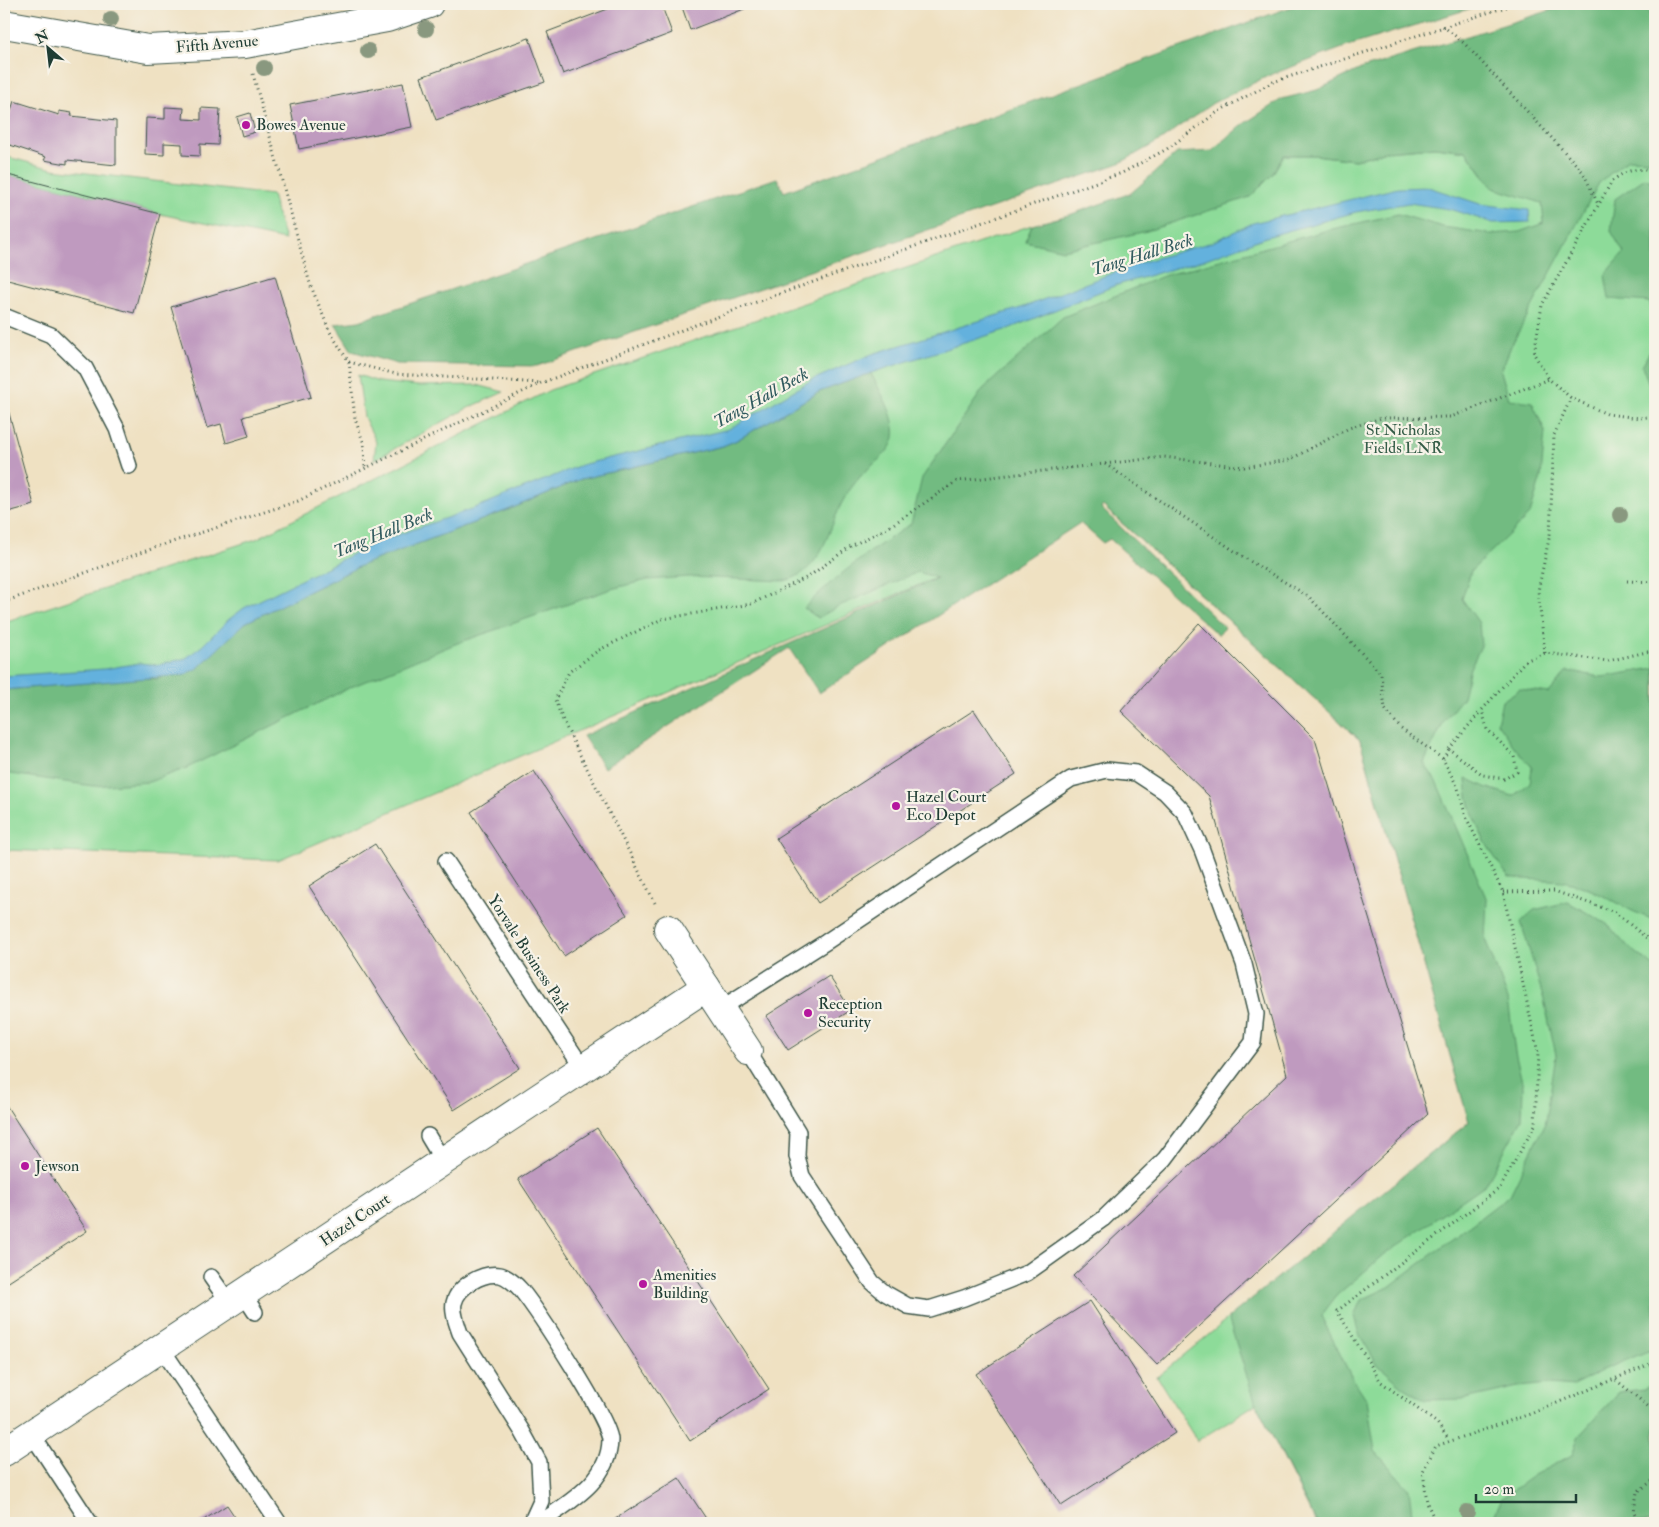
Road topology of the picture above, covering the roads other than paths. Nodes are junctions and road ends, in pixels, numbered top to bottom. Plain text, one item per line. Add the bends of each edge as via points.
1 (429, 4) edge
2 (4, 24) edge
3 (4, 316) edge
4 (129, 466) dead end
5 (446, 860) dead end
6 (668, 928) road end
7 (713, 998) junction
8 (748, 1051) joint
9 (583, 1068) junction
10 (428, 1136) dead end
11 (443, 1161) junction
12 (211, 1277) dead end
13 (243, 1304) junction
14 (162, 1349) junction
15 (32, 1434) junction
16 (5, 1449) edge
17 (90, 1523) edge
18 (279, 1523) edge
19 (532, 1523) edge
20 (540, 1523) edge

1 - 2 street, Fifth Avenue via 387,18 245,44 148,49
3 - 4 lane via 51,335 85,368 117,429
5 - 9 lane, Yorvale Business Park
6 - 7 street
7 - 8 street
7 - 8 lane via 826,942 1071,779 1107,770 1136,774 1165,792 1185,813 1244,964 1256,1014 1253,1042 1164,1159 1104,1219 1027,1273 929,1309 908,1306 872,1282 802,1176 797,1156 798,1132
7 - 9 street, Hazel Court
9 - 11 street, Hazel Court
10 - 11 lane
11 - 13 street, Hazel Court
12 - 13 lane
13 - 14 street, Hazel Court
14 - 15 street, Hazel Court
14 - 18 lane
15 - 16 street, Hazel Court
15 - 17 lane
19 - 20 lane via 541,1501 539,1462 460,1332 455,1317 454,1303 465,1286 485,1276 501,1275 520,1288 605,1421 610,1439 604,1468 586,1490

